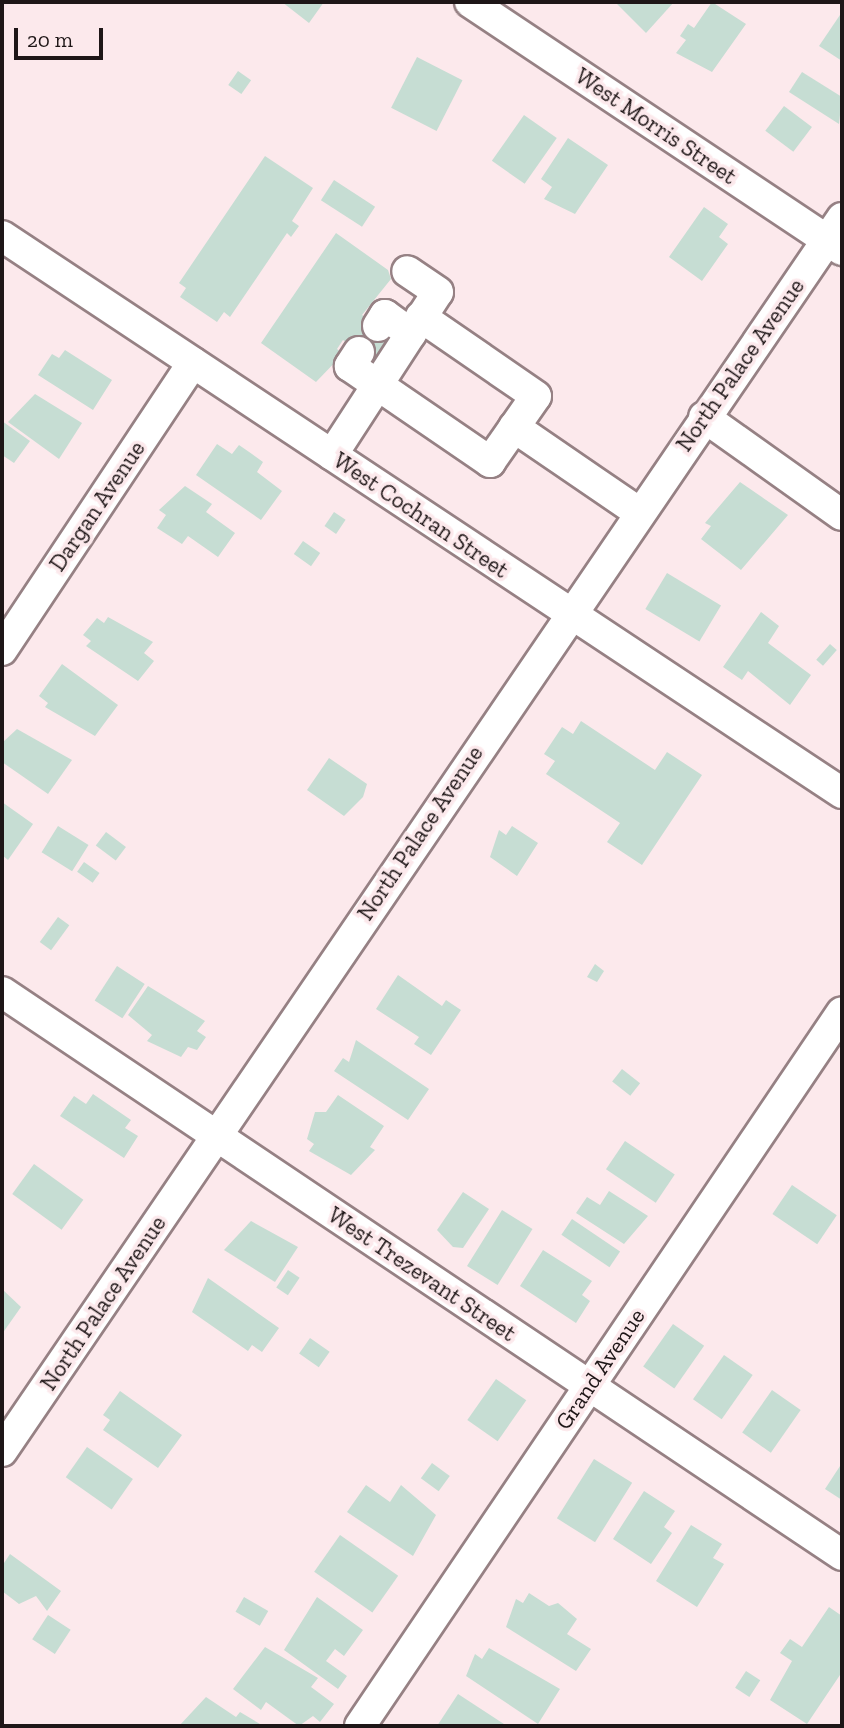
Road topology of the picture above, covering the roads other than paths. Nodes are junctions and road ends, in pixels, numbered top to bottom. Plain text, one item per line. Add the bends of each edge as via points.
1 (470, 2) edge
2 (2, 236) edge
3 (837, 236) edge
4 (407, 271) dead end
5 (416, 325) junction
6 (378, 326) dead end
7 (359, 352) dead end
8 (193, 363) junction
9 (377, 385) junction
10 (704, 417) junction
11 (514, 427) junction
12 (332, 455) junction
13 (638, 512) junction
14 (842, 515) edge
15 (568, 612) junction
16 (2, 650) edge
17 (842, 793) edge
18 (2, 992) edge
19 (842, 1012) edge
20 (217, 1137) junction
21 (589, 1385) junction
22 (2, 1451) edge
23 (842, 1555) edge
24 (360, 1726) edge

1 - 3 street, West Morris Street
2 - 8 street, West Cochran Street
3 - 10 street, North Palace Avenue
4 - 5 street via 438,292
5 - 6 street via 385,315
5 - 9 street
5 - 11 street via 536,396
7 - 9 street via 350,366
8 - 12 street, West Cochran Street
8 - 16 street, Dargan Avenue
9 - 11 street via 490,462
9 - 12 street
10 - 13 street, North Palace Avenue
10 - 14 street
11 - 13 street
12 - 15 street, West Cochran Street
13 - 15 street, North Palace Avenue
15 - 17 street, West Cochran Street
15 - 20 street, North Palace Avenue
18 - 20 street, West Trezevant Street
19 - 21 street, Grand Avenue
20 - 21 street, West Trezevant Street
20 - 22 street, North Palace Avenue
21 - 23 street, West Trezevant Street
21 - 24 street, Grand Avenue

